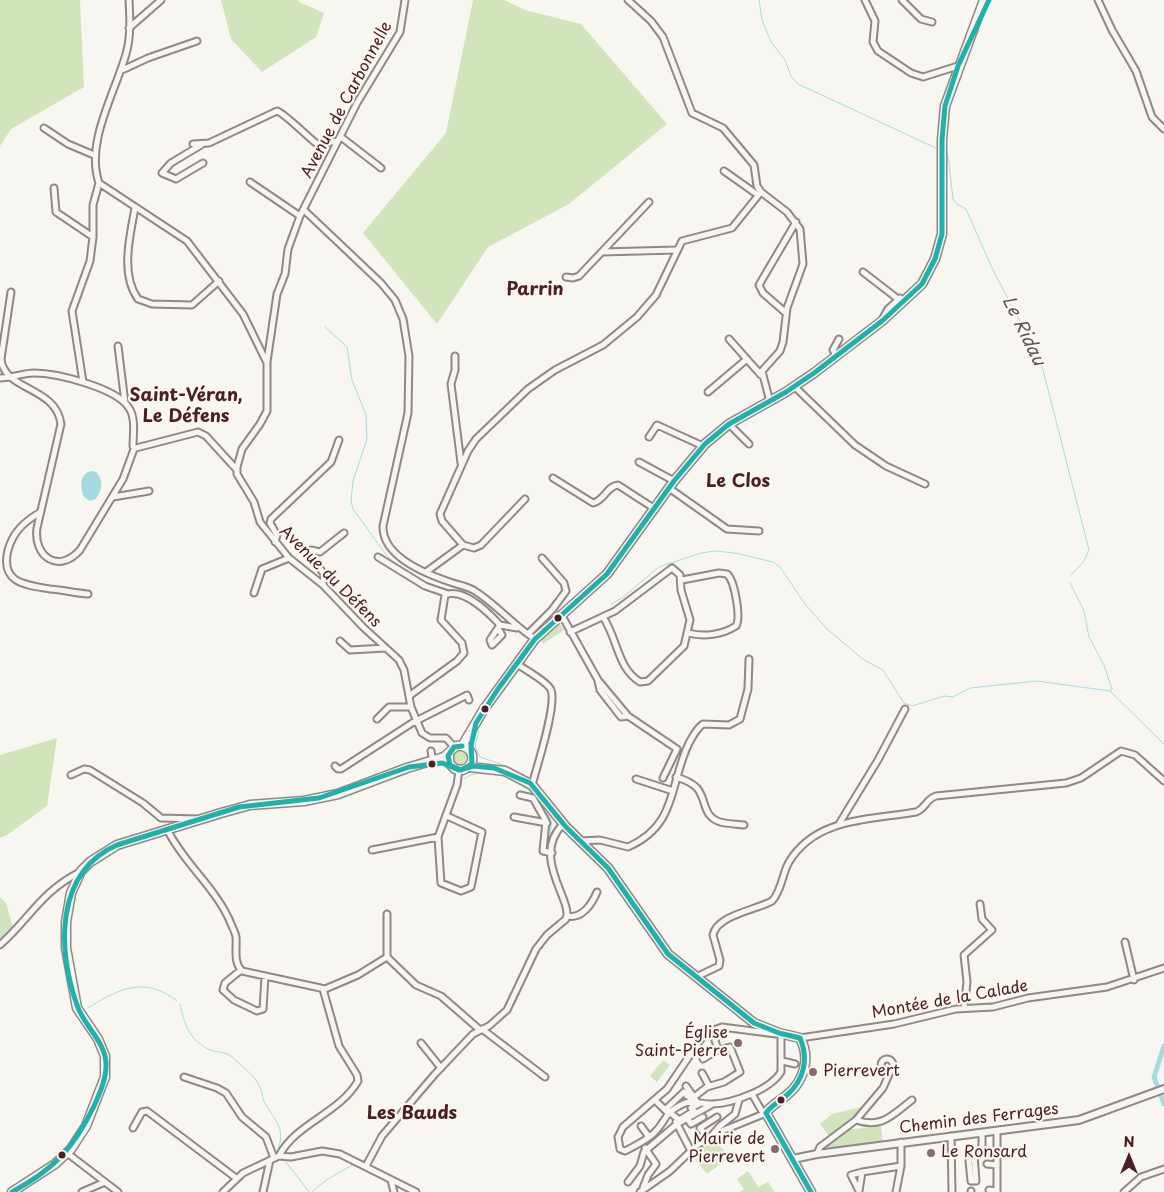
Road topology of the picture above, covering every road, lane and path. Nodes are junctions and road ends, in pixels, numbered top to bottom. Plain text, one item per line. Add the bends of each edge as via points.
1 (130, 0) edge
2 (161, 0) edge
3 (405, 0) edge
4 (628, 0) edge
5 (866, 0) edge
6 (902, 0) edge
7 (984, 0) edge
8 (989, 0) edge
9 (1098, 0) edge
10 (932, 22) dead end
11 (129, 28) junction
12 (197, 41) dead end
13 (966, 48) junction
14 (958, 66) junction
15 (120, 71) junction
16 (44, 128) dead end
17 (1164, 129) edge
18 (339, 139) junction
19 (194, 144) dead end
20 (201, 145) junction
21 (94, 155) junction
22 (203, 163) dead end
23 (381, 168) dead end
24 (724, 171) dead end
25 (250, 182) dead end
26 (99, 183) junction
27 (54, 188) dead end
28 (759, 194) junction
29 (649, 202) dead end
30 (135, 208) junction
31 (304, 210) junction
32 (300, 216) junction
33 (796, 222) junction
34 (94, 238) junction
35 (676, 250) junction
36 (602, 252) junction
37 (863, 272) dead end
38 (566, 277) dead end
39 (219, 280) junction
40 (11, 292) dead end
41 (913, 294) junction
42 (898, 299) junction
43 (786, 313) junction
44 (882, 321) junction
45 (729, 339) dead end
46 (839, 339) dead end
47 (118, 346) dead end
48 (455, 356) dead end
49 (836, 356) junction
50 (747, 359) junction
51 (267, 363) junction
52 (762, 376) junction
53 (0, 378) edge
54 (12, 378) junction
55 (83, 382) junction
56 (795, 387) junction
57 (708, 392) dead end
58 (770, 402) junction
59 (125, 403) junction
60 (729, 424) junction
61 (649, 437) dead end
62 (339, 440) dead end
63 (749, 444) dead end
64 (703, 446) junction
65 (134, 448) junction
66 (639, 462) dead end
67 (462, 464) junction
68 (236, 470) junction
69 (553, 478) dead end
70 (674, 481) junction
71 (925, 484) dead end
72 (669, 488) junction
73 (149, 491) dead end
74 (113, 497) junction
75 (525, 499) dead end
76 (655, 508) junction
77 (39, 513) junction
78 (759, 531) dead end
79 (344, 533) dead end
80 (275, 542) junction
81 (463, 545) junction
82 (378, 557) dead end
83 (289, 558) junction
84 (542, 558) dead end
85 (426, 572) junction
86 (682, 580) junction
87 (323, 585) junction
88 (254, 593) dead end
89 (88, 594) dead end
90 (448, 594) junction
91 (561, 614) junction
92 (603, 617) junction
93 (499, 628) junction
94 (517, 628) junction
95 (570, 632) junction
96 (688, 633) junction
97 (528, 634) junction
98 (536, 638) junction
99 (340, 641) dead end
100 (386, 648) junction
101 (749, 659) dead end
102 (517, 664) junction
103 (409, 696) junction
104 (469, 700) dead end
105 (411, 707) junction
106 (905, 709) dead end
107 (377, 719) dead end
108 (416, 721) junction
109 (476, 723) junction
110 (455, 749) junction
111 (431, 751) dead end
112 (472, 754) junction
113 (433, 762) junction
114 (450, 765) junction
115 (335, 766) dead end
116 (470, 766) junction
117 (494, 768) junction
118 (459, 770) junction
119 (71, 775) dead end
120 (676, 777) junction
121 (663, 778) dead end
122 (636, 779) dead end
123 (1164, 781) edge
124 (532, 784) junction
125 (673, 792) junction
126 (520, 794) dead end
127 (446, 816) junction
128 (514, 817) dead end
129 (200, 819) junction
130 (546, 823) junction
131 (563, 824) junction
132 (839, 824) junction
133 (744, 825) dead end
134 (167, 829) junction
135 (438, 837) junction
136 (581, 841) junction
137 (372, 850) dead end
138 (552, 854) junction
139 (81, 871) junction
140 (597, 892) dead end
141 (980, 904) dead end
142 (387, 914) dead end
143 (568, 916) junction
144 (1125, 942) dead end
145 (0, 945) edge
146 (387, 957) junction
147 (1164, 968) edge
148 (241, 970) junction
149 (266, 977) junction
150 (696, 977) junction
151 (1134, 980) junction
152 (323, 989) junction
153 (964, 1008) junction
154 (481, 1030) junction
155 (781, 1036) junction
156 (714, 1037) dead end
157 (800, 1038) junction
158 (421, 1043) dead end
159 (718, 1050) junction
160 (702, 1059) dead end
161 (782, 1060) junction
162 (795, 1064) dead end
163 (441, 1068) junction
164 (891, 1070) dead end
165 (702, 1073) dead end
166 (184, 1077) dead end
167 (544, 1077) dead end
168 (686, 1086) dead end
169 (709, 1086) junction
170 (1160, 1090) edge
171 (752, 1094) junction
172 (693, 1099) junction
173 (655, 1100) junction
174 (738, 1100) junction
175 (912, 1100) dead end
176 (698, 1103) junction
177 (712, 1105) junction
178 (699, 1111) junction
179 (668, 1112) junction
180 (764, 1113) junction
181 (703, 1116) junction
182 (717, 1117) dead end
183 (687, 1118) junction
184 (856, 1120) junction
185 (707, 1123) junction
186 (677, 1124) junction
187 (640, 1126) dead end
188 (133, 1128) dead end
189 (997, 1131) junction
190 (982, 1132) junction
191 (712, 1135) junction
192 (705, 1136) junction
193 (951, 1136) junction
194 (649, 1137) junction
195 (901, 1142) junction
196 (646, 1148) junction
197 (691, 1151) junction
198 (67, 1153) junction
199 (817, 1154) junction
200 (274, 1158) junction
201 (792, 1159) junction
202 (987, 1164) dead end
203 (997, 1164) junction
204 (366, 1166) junction
205 (901, 1166) junction
206 (1164, 1169) edge
207 (972, 1171) dead end
208 (862, 1172) dead end
209 (236, 1178) junction
210 (391, 1180) junction
211 (104, 1182) junction
212 (628, 1182) dead end
213 (641, 1190) edge
214 (989, 1190) dead end
215 (12, 1192) edge
216 (82, 1192) edge
217 (118, 1192) edge
218 (223, 1192) edge
219 (263, 1192) edge
220 (394, 1192) edge
221 (416, 1192) edge
222 (811, 1192) edge
223 (896, 1192) edge
224 (952, 1192) edge
225 (997, 1192) edge
226 (1124, 1192) edge

1 - 11 street
2 - 11 street
3 - 18 street, Avenue de Carbonnelle via 400,32
4 - 28 street via 663,37 692,113 723,128 754,165
5 - 14 street via 875,21 873,42 878,51 911,73 923,77
6 - 10 street via 921,19
7 - 13 main road
8 - 13 main road
9 - 17 street via 1136,71 1152,117
11 - 15 street
12 - 15 street
13 - 14 main road
14 - 41 main road via 943,116 944,221 941,241 930,271
15 - 21 street
16 - 21 street via 68,144
18 - 20 street via 317,144 277,111
18 - 23 street
18 - 31 street, Avenue de Carbonnelle
19 - 20 street
20 - 22 street via 171,162 162,173 176,179
21 - 26 street
24 - 28 street
25 - 32 street
26 - 30 street
26 - 34 street via 94,205
27 - 34 street via 56,212
28 - 33 street via 784,208
28 - 35 street via 734,226 684,239
29 - 36 street
30 - 39 street via 185,238
30 - 39 street via 129,268 132,290 138,299 152,304 192,305
31 - 32 street, Avenue de Carbonnelle
31 - 85 street via 381,283 401,311 409,356 408,413 382,530 398,556
32 - 51 street, Avenue de Carbonnelle via 288,249 286,274 277,294
33 - 43 street via 801,234 803,264
33 - 43 street via 759,285 763,294
34 - 55 street via 88,269 72,311
35 - 36 street
35 - 67 street via 656,296 637,317 603,346 555,370 518,396 476,438
36 - 38 street via 577,277
37 - 42 street
39 - 51 street via 243,314
40 - 54 street via 1,359
41 - 42 street
41 - 44 main road
42 - 44 street
43 - 52 street via 782,347 763,368
44 - 49 main road
45 - 50 street
46 - 49 street via 833,350
47 - 59 street
48 - 67 street via 451,384
49 - 56 main road
50 - 52 street
50 - 57 street
51 - 68 street via 267,412 242,449
52 - 58 street
53 - 54 street
54 - 55 street via 37,373
54 - 77 street via 49,400 60,418 60,434
55 - 59 street
56 - 58 main road
56 - 71 street via 855,445 892,469
58 - 60 main road
59 - 65 street via 133,419
60 - 63 street
60 - 64 main road
61 - 64 street via 656,425
62 - 80 street via 331,462 271,519 277,536
64 - 70 main road
65 - 68 street, Avenue du Défens via 198,432 206,436
65 - 74 street
66 - 70 street
67 - 81 street via 440,516
68 - 80 street, Avenue du Défens via 254,502 260,522
69 - 76 street via 593,503 617,485
70 - 72 main road
72 - 76 main road
72 - 78 street via 727,529
73 - 74 street
74 - 77 street via 80,550 63,561 48,558 39,550 36,536
75 - 81 street via 481,545 474,548
76 - 91 main road via 607,574
77 - 89 street via 22,525 10,544 6,560 10,574 16,581 30,586
79 - 87 street via 320,552 311,550 308,553 324,574
80 - 83 street, Avenue du Défens
81 - 85 street
82 - 90 street via 426,586
83 - 87 street, Avenue du Défens
83 - 88 street via 262,569
84 - 97 street via 564,583 566,591
85 - 94 street via 476,591
86 - 92 street via 672,568 638,596
86 - 96 street via 681,590 690,617
86 - 96 street via 728,574 733,580 738,619 736,626 729,630 705,636
87 - 100 street, Avenue du Défens
90 - 93 street via 462,596 478,604
90 - 103 street via 444,597 440,620 462,643 464,653
91 - 95 street
91 - 98 main road
92 - 95 street
92 - 96 street via 626,670 634,679 644,683 681,652
93 - 93 street via 490,640 490,644 495,645 502,636
93 - 94 street
94 - 97 street
95 - 121 street via 598,680 628,716 677,749
97 - 98 street
98 - 102 main road
99 - 100 street via 350,650
100 - 103 street, Avenue du Défens via 402,664
101 - 120 street via 748,689 740,719 729,725 699,726
102 - 109 main road
102 - 124 street via 548,686 552,693 551,710
103 - 105 street, Avenue du Défens
104 - 108 street via 467,695
105 - 107 street via 391,706
105 - 108 street, Avenue du Défens
106 - 132 street
108 - 110 street, Avenue du Défens via 425,737 446,738
108 - 115 street via 341,769
109 - 110 main road
109 - 112 main road
110 - 112 main road
110 - 113 main road
110 - 114 main road
111 - 113 street
112 - 116 main road
112 - 117 main road
113 - 114 main road
113 - 129 main road via 327,797 250,805
114 - 118 main road
116 - 117 main road
116 - 118 main road
117 - 124 main road
118 - 127 street
119 - 129 street via 90,770 161,818
120 - 125 street
120 - 133 street via 697,788 704,808 712,818
122 - 125 street
123 - 132 street via 1134,755 1122,752 1073,781 936,796 919,811
124 - 131 main road
125 - 136 street via 663,820 631,846 623,847 600,840
126 - 130 street via 535,800
127 - 135 street
127 - 135 street via 479,829 483,835 472,886 461,891 441,882
128 - 130 street
129 - 134 main road
130 - 138 street via 543,852
131 - 136 main road
131 - 138 street via 558,830
132 - 150 street via 811,838 800,848 788,864 772,901 718,924 713,934 720,966
134 - 139 main road via 108,849
134 - 148 street via 174,845 212,889 223,908 235,934 236,959
135 - 137 street
136 - 150 main road via 608,868 668,954
138 - 143 street via 552,870
139 - 145 street via 47,893
139 - 198 main road via 69,898 66,948 78,1010 98,1039 106,1066 102,1086 86,1126
140 - 143 street via 585,910 575,917
141 - 153 street via 982,919 992,930 964,955 967,980
142 - 146 street
143 - 154 street via 536,949 507,1010
144 - 151 street
146 - 152 street via 358,975
146 - 154 street via 416,985 441,996
147 - 151 street, Montée de la Calade
148 - 149 street
148 - 149 street via 223,990 234,1000 257,1011 262,1009
149 - 152 street
150 - 155 main road via 749,1019
151 - 153 street, Montée de la Calade via 993,1007
152 - 200 street via 339,1046 358,1081 333,1109 286,1144
153 - 157 street, Montée de la Calade via 894,1024
154 - 163 street via 473,1034
154 - 167 street
155 - 157 main road
155 - 161 street
155 - 173 street via 726,1027 711,1030 702,1036 672,1082
156 - 159 street
157 - 180 main road via 806,1062 804,1071 789,1094
158 - 163 street
159 - 160 street
159 - 169 street via 730,1047 740,1073
161 - 162 street
161 - 171 street via 778,1076
163 - 204 street via 382,1136
164 - 184 street via 883,1088
165 - 169 street
166 - 200 street via 226,1093 242,1117 266,1137
168 - 172 street
169 - 172 street
170 - 189 street, Chemin des Ferrages via 1090,1117
171 - 174 street
171 - 180 street
172 - 176 street
172 - 179 street
172 - 179 street via 684,1092 666,1109
173 - 179 street
173 - 194 street via 631,1118 618,1138 621,1150
174 - 177 street
174 - 191 street via 735,1114
175 - 184 street via 882,1122 870,1124
176 - 177 street
176 - 179 street via 692,1108 694,1111 680,1120
177 - 178 street
178 - 181 street
178 - 183 street
179 - 186 street
179 - 194 street
180 - 191 street
180 - 201 main road
181 - 183 street via 690,1124
181 - 185 street
182 - 185 street
183 - 186 street
184 - 199 street via 819,1148
185 - 192 street via 700,1128
186 - 196 street
186 - 197 street
187 - 194 street
188 - 209 street via 142,1112 147,1111
189 - 190 street, Chemin des Ferrages
189 - 203 street
190 - 193 street, Chemin des Ferrages
190 - 207 street via 982,1148 974,1155
191 - 192 street
192 - 197 street
193 - 195 street, Chemin des Ferrages
193 - 224 street
195 - 199 street, Chemin des Ferrages
195 - 205 street
196 - 212 street via 640,1166
196 - 213 street via 656,1164
197 - 213 street via 670,1171
198 - 211 street
198 - 215 main road
199 - 201 street, Chemin des Ferrages
200 - 204 street via 331,1152
200 - 209 street
200 - 219 street
201 - 222 main road
202 - 203 street
203 - 225 street
204 - 210 street
205 - 208 street
205 - 223 street
206 - 226 street via 1140,1177
209 - 218 street
210 - 220 street
210 - 221 street
211 - 216 street
211 - 217 street
214 - 225 street

